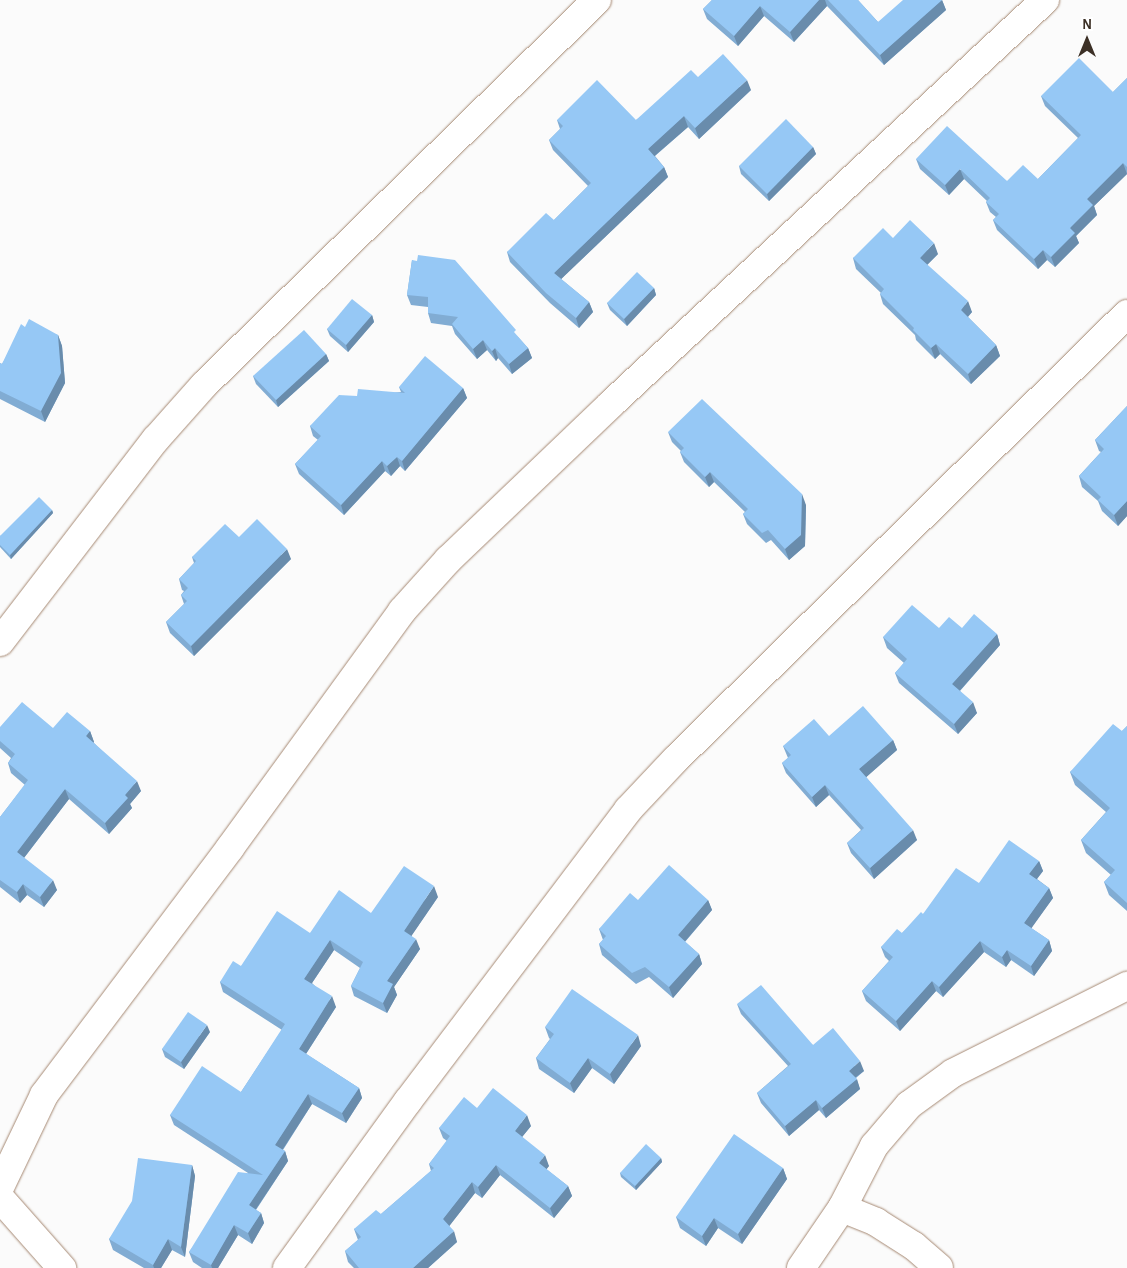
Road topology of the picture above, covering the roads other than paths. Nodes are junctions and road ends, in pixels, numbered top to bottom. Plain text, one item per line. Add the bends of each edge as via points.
1 (597, 0) edge
2 (1045, 0) edge
3 (1127, 314) edge
4 (0, 642) edge
5 (1127, 986) edge
6 (0, 1187) edge
7 (0, 1198) edge
8 (842, 1208) junction
9 (62, 1268) edge
10 (287, 1268) edge
11 (801, 1268) edge
12 (939, 1268) edge

1 - 4 street via 204,385 156,438
2 - 6 street via 604,411 448,560 402,611 259,809 44,1095
3 - 10 street via 628,810 414,1093
5 - 8 street via 953,1073 909,1105 874,1146
7 - 9 street
8 - 11 street
8 - 12 street via 876,1222 914,1246

